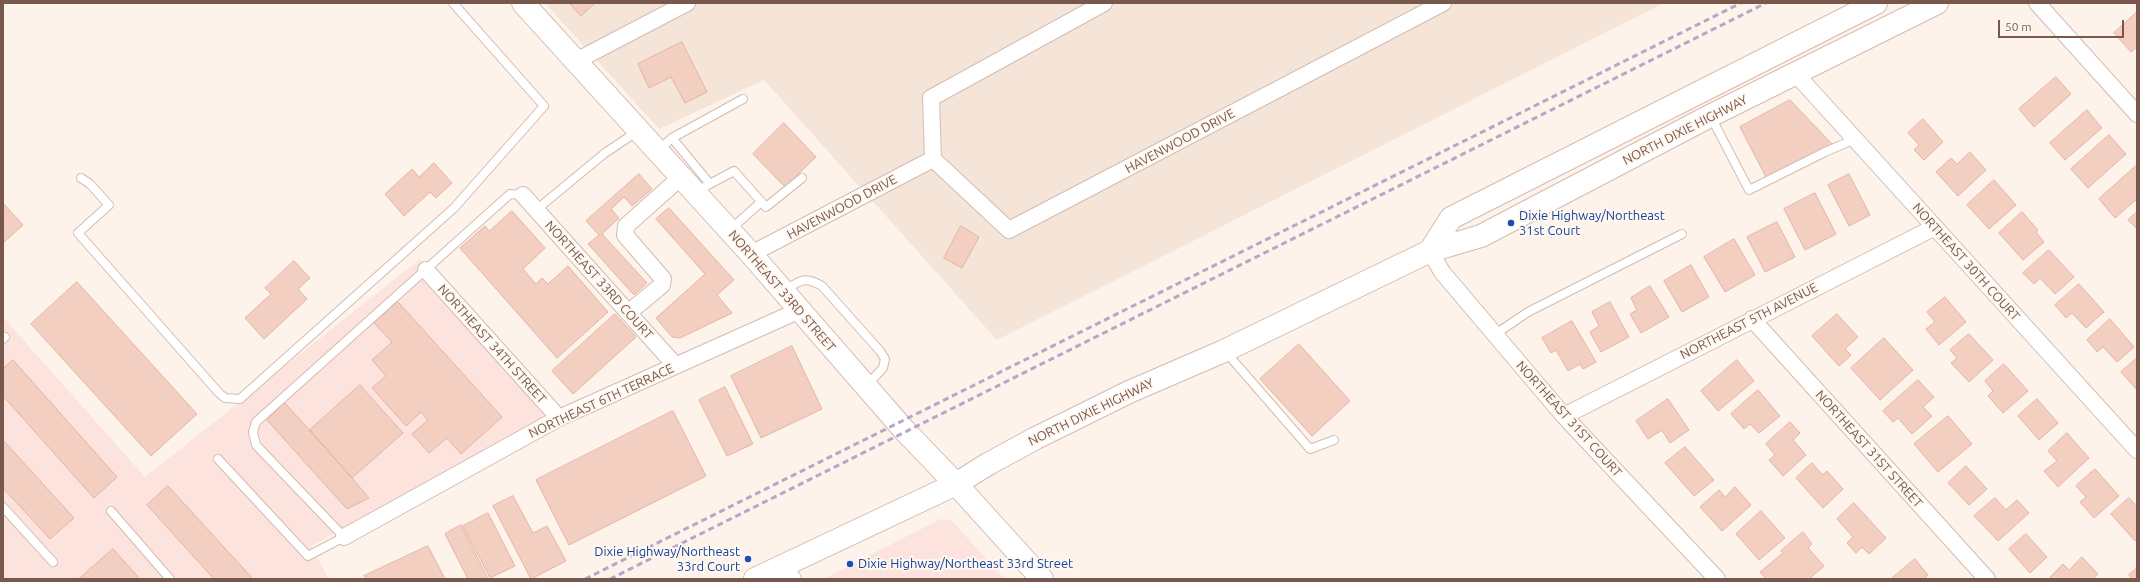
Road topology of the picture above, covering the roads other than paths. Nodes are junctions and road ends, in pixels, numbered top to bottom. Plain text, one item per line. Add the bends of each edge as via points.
1 (453, 3) edge
2 (523, 3) edge
3 (687, 3) edge
4 (1104, 3) edge
5 (1444, 3) edge
6 (1876, 3) edge
7 (1937, 3) edge
8 (2036, 3) edge
9 (576, 61) junction
10 (1795, 73) junction
11 (743, 99) dead end
12 (2137, 114) edge
13 (1710, 116) junction
14 (639, 130) junction
15 (1855, 139) junction
16 (665, 145) junction
17 (933, 159) junction
18 (681, 177) junction
19 (81, 178) dead end
20 (802, 178) dead end
21 (703, 189) junction
22 (523, 195) joint
23 (761, 202) junction
24 (536, 210) junction
25 (1935, 227) junction
26 (730, 230) junction
27 (1682, 234) dead end
28 (1430, 251) junction
29 (751, 254) junction
30 (426, 270) junction
31 (784, 291) junction
32 (800, 310) junction
33 (628, 314) junction
34 (1752, 319) junction
35 (1494, 336) junction
36 (1224, 351) junction
37 (675, 366) junction
38 (866, 386) junction
39 (1564, 416) junction
40 (559, 418) junction
41 (1334, 440) dead end
42 (2137, 450) edge
43 (218, 459) dead end
44 (956, 484) junction
45 (3, 507) edge
46 (111, 510) dead end
47 (344, 537) junction
48 (53, 562) dead end
49 (787, 572) edge
50 (170, 579) edge
51 (755, 579) edge
52 (1042, 579) edge
53 (1717, 579) edge
54 (1986, 579) edge

1 - 19 lane via 544,106 454,208 240,398 225,398 220,393 78,233 109,205
2 - 9 main road, NORTHEAST 33RD STREET
3 - 9 street
4 - 17 street via 931,98
5 - 17 street, HAVENWOOD DRIVE via 1009,230
6 - 28 main road via 1451,218
7 - 10 main road, NORTH DIXIE HIGHWAY
8 - 12 street
9 - 14 main road, NORTHEAST 33RD STREET
10 - 13 main road, NORTH DIXIE HIGHWAY
10 - 15 street, NORTHEAST 30TH COURT
11 - 16 lane
13 - 15 lane via 1749,190
13 - 28 main road, NORTH DIXIE HIGHWAY via 1481,236
14 - 16 main road, NORTHEAST 33RD STREET
14 - 24 lane via 605,153
15 - 25 street, NORTHEAST 30TH COURT
16 - 18 main road, NORTHEAST 33RD STREET
16 - 21 lane
17 - 29 street, HAVENWOOD DRIVE
18 - 21 main road, NORTHEAST 33RD STREET
18 - 33 street via 626,226 625,235 663,279 662,285
20 - 23 lane via 766,207
21 - 23 lane via 734,171
21 - 26 main road, NORTHEAST 33RD STREET
22 - 24 street, NORTHEAST 33RD COURT
22 - 30 lane via 510,194
23 - 26 lane
24 - 33 street, NORTHEAST 33RD COURT
25 - 34 street, NORTHEAST 5TH AVENUE
25 - 42 street, NORTHEAST 30TH COURT
26 - 29 main road, NORTHEAST 33RD STREET
27 - 35 lane via 1528,312
28 - 35 street, NORTHEAST 31ST COURT via 1442,272
28 - 36 main road, NORTH DIXIE HIGHWAY
29 - 31 main road, NORTHEAST 33RD STREET
30 - 40 street, NORTHEAST 34TH STREET
30 - 47 lane via 256,422 256,445
31 - 32 main road, NORTHEAST 33RD STREET
31 - 38 lane via 801,280 811,280 822,286 880,351 885,359 883,368
32 - 37 street, NORTHEAST 6TH TERRACE
32 - 38 main road, NORTHEAST 33RD STREET
33 - 37 street, NORTHEAST 33RD COURT
34 - 39 street, NORTHEAST 5TH AVENUE
34 - 54 street, NORTHEAST 31ST STREET
35 - 39 street, NORTHEAST 31ST COURT
36 - 41 lane via 1310,449
36 - 44 main road, NORTH DIXIE HIGHWAY via 1129,392 988,464
37 - 40 street, NORTHEAST 6TH TERRACE
38 - 44 main road, NORTHEAST 33RD STREET
39 - 53 street, NORTHEAST 31ST COURT
40 - 47 street, NORTHEAST 6TH TERRACE
43 - 47 lane via 308,556
44 - 49 main road, NORTH DIXIE HIGHWAY
44 - 52 main road, NORTHEAST 33RD STREET
45 - 48 lane
46 - 50 lane
49 - 51 main road, NORTH DIXIE HIGHWAY

